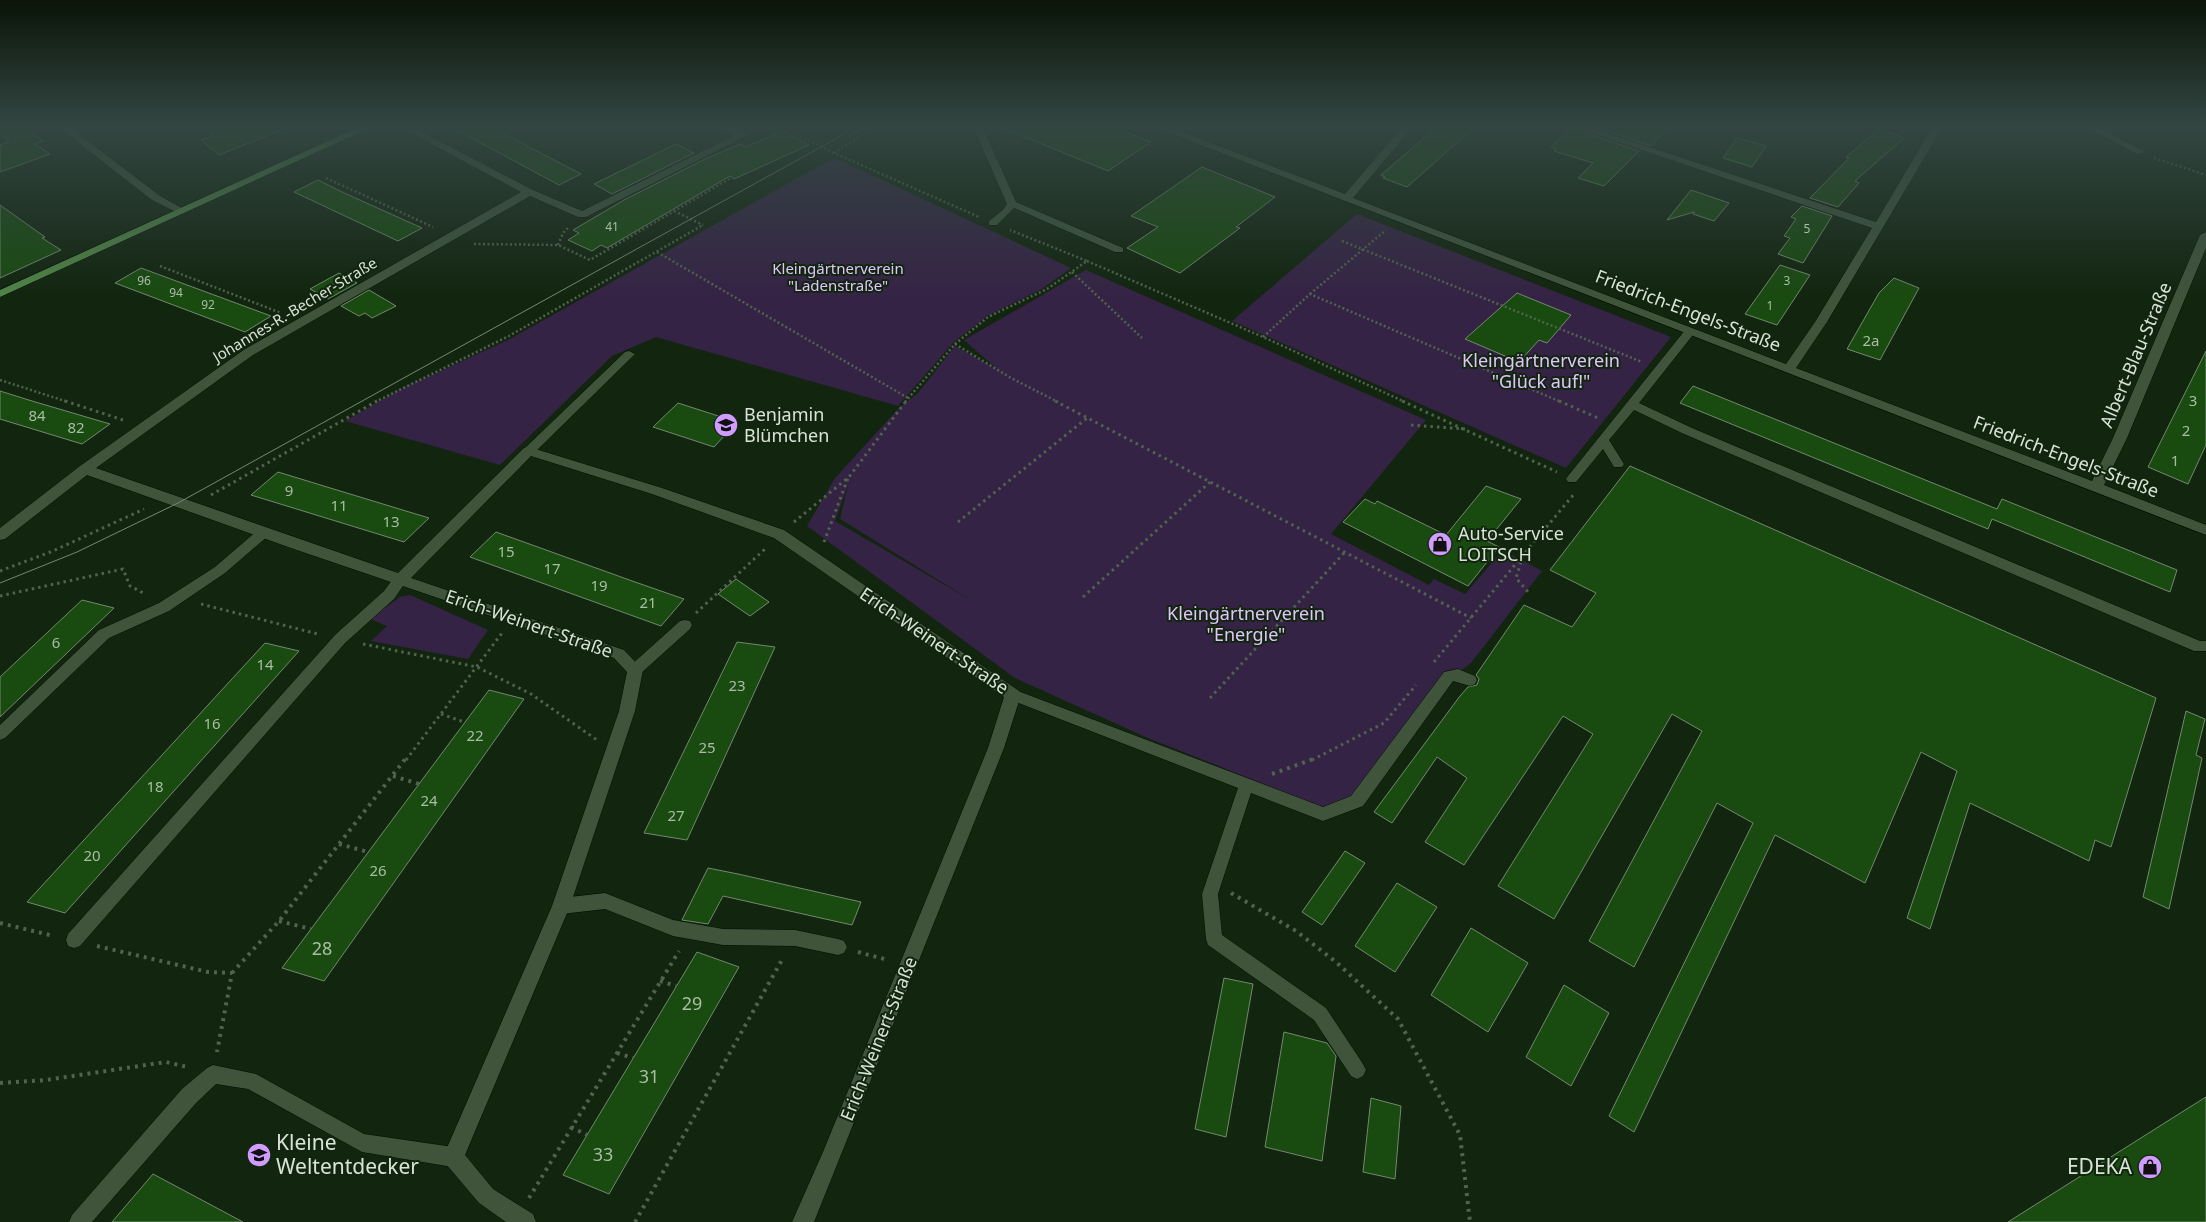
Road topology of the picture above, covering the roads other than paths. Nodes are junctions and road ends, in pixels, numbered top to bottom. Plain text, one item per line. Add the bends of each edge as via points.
1 (136, 183) edge
2 (244, 183) edge
3 (512, 183) edge
4 (646, 183) edge
5 (1003, 183) edge
6 (1305, 183) edge
7 (1362, 183) edge
8 (1748, 183) edge
9 (1904, 183) edge
10 (529, 192) junction
11 (1346, 199) junction
12 (1012, 204) junction
13 (182, 211) junction
14 (993, 223) road end
15 (1878, 226) junction
16 (2206, 235) edge
17 (1120, 250) dead end
18 (35, 278) junction
19 (0, 294) edge
20 (0, 298) edge
21 (1690, 331) junction
22 (629, 354) dead end
23 (1789, 369) junction
24 (1632, 404) junction
25 (1603, 440) junction
26 (529, 451) junction
27 (1618, 464) dead end
28 (86, 469) junction
29 (1572, 479) road end
30 (2096, 487) junction
31 (2206, 530) edge
32 (263, 533) junction
33 (0, 535) edge
34 (400, 580) junction
35 (685, 625) road end
36 (2206, 646) edge
37 (635, 670) junction
38 (1470, 680) dead end
39 (1013, 695) junction
40 (0, 734) edge
41 (1246, 786) junction
42 (561, 906) junction
43 (74, 940) road end
44 (838, 947) road end
45 (1357, 1070) dead end
46 (453, 1157) junction
47 (521, 1220) edge
48 (78, 1222) edge
49 (803, 1222) edge

1 - 13 street via 156,198
2 - 13 main road
3 - 10 street
4 - 10 street via 582,215
5 - 12 lane
6 - 11 street, Friedrich-Engels-Straße
7 - 11 street
8 - 15 street
9 - 15 street
10 - 28 street, Johannes-R.-Becher-Straße via 249,352
11 - 21 street, Friedrich-Engels-Straße
12 - 14 lane
12 - 17 lane
13 - 18 main road
15 - 23 street
16 - 30 street, Albert-Blau-Straße
18 - 19 main road
18 - 20 main road
21 - 23 street, Friedrich-Engels-Straße
21 - 24 lane
22 - 26 lane
23 - 30 street, Friedrich-Engels-Straße
24 - 25 lane
24 - 36 lane via 1688,432 2180,640 2199,647
25 - 27 lane
25 - 29 lane
26 - 34 street
26 - 39 street, Erich-Weinert-Straße via 779,534
28 - 32 street, Erich-Weinert-Straße
28 - 33 street
30 - 31 street, Friedrich-Engels-Straße
32 - 34 street, Erich-Weinert-Straße
32 - 40 lane via 220,570 164,607 104,634
34 - 37 street, Erich-Weinert-Straße via 619,654
34 - 43 lane via 390,595 340,639
35 - 37 lane
37 - 42 street via 627,711
38 - 41 lane via 1458,675 1449,676 1357,801 1323,814
39 - 41 lane
39 - 49 street, Erich-Weinert-Straße via 996,748
41 - 45 lane via 1210,894 1214,939 1320,1014
42 - 44 lane via 605,902 691,932 723,937 795,938
42 - 46 street
46 - 47 street via 486,1196
46 - 48 lane via 362,1143 250,1080 213,1074 189,1096

